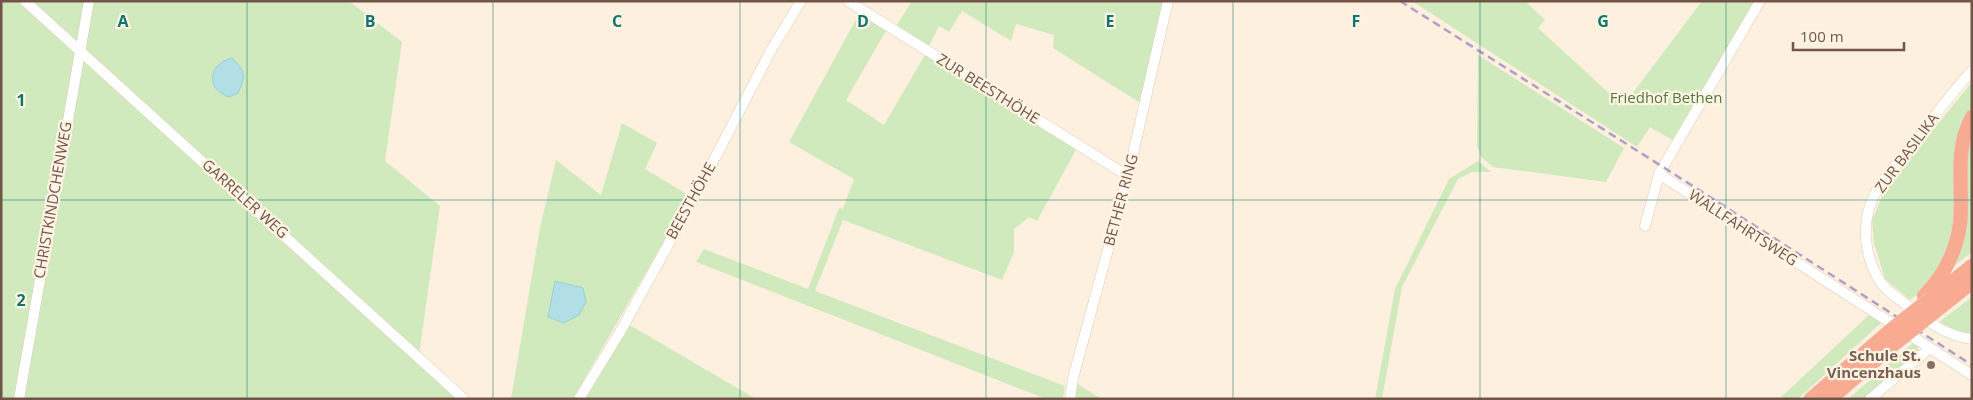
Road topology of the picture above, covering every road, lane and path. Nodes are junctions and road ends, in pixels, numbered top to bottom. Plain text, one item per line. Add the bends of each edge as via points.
1 (25, 1) edge
2 (89, 1) edge
3 (802, 1) edge
4 (848, 1) edge
5 (1168, 1) edge
6 (1760, 1) edge
7 (80, 49) junction
8 (1972, 71) edge
9 (1972, 118) edge
10 (1659, 174) junction
11 (1128, 176) junction
12 (1645, 226) dead end
13 (1972, 266) edge
14 (1972, 282) edge
15 (1932, 300) junction
16 (1889, 337) junction
17 (1972, 339) edge
18 (1930, 348) junction
19 (1972, 375) edge
20 (19, 399) edge
21 (464, 399) edge
22 (579, 399) edge
23 (1070, 399) edge
24 (1812, 399) edge
25 (1830, 399) edge
26 (1870, 399) edge

1 - 7 street, GARRELER WEG
2 - 7 street, CHRISTKINDCHENWEG
3 - 22 street, BEESTHÖHE via 770,52 620,332
4 - 11 street, ZUR BEESTHÖHE
5 - 11 street, BETHER RING
6 - 10 street
7 - 20 street, CHRISTKINDCHENWEG
7 - 21 street, GARRELER WEG
8 - 17 street, ZUR BASILIKA via 1875,195 1866,221 1866,234 1873,268 1895,297 1938,328
9 - 15 highway via 1960,151 1957,241
10 - 12 street
10 - 18 street, WALLFAHRTSWEG
11 - 23 street, BETHER RING
13 - 15 highway
14 - 15 highway
15 - 16 highway, bridge
16 - 24 highway
16 - 25 highway
18 - 19 street, WALLFAHRTSWEG
18 - 26 street

